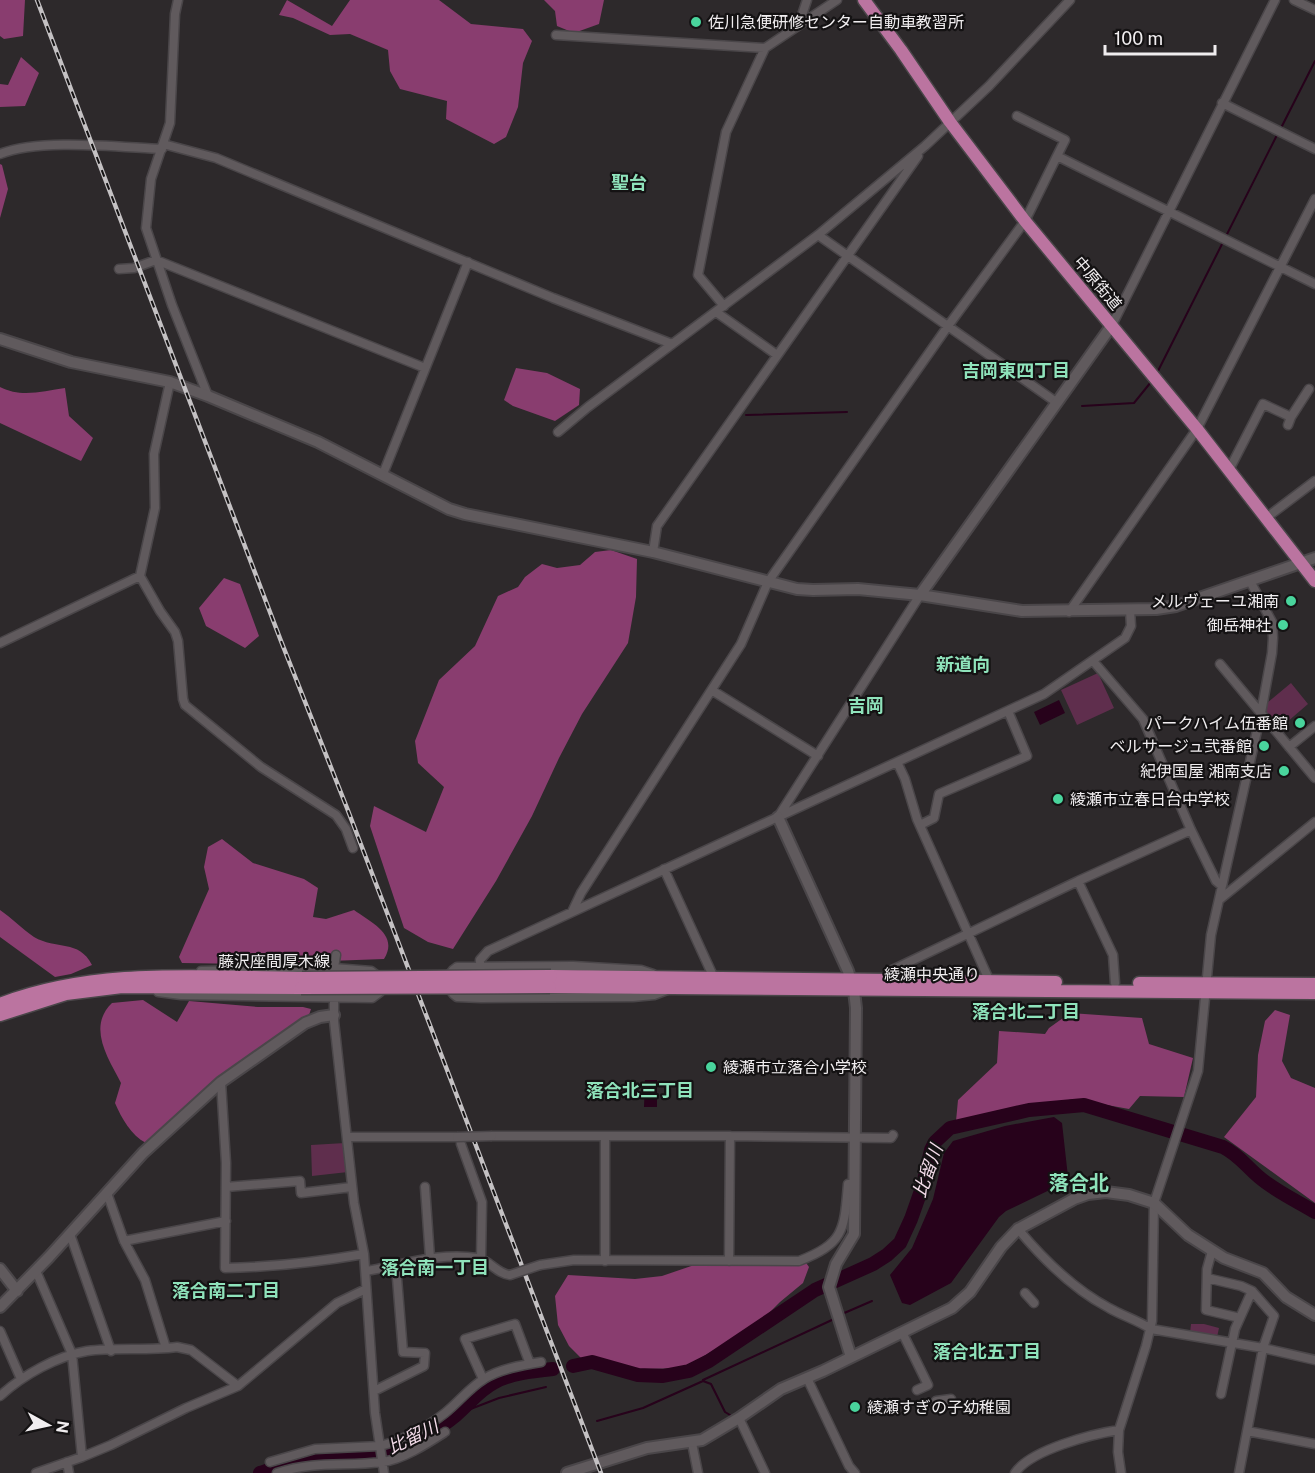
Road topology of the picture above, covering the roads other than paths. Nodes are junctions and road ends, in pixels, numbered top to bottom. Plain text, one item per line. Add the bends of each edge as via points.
1 (178, 0) edge
2 (807, 0) edge
3 (837, 0) edge
4 (864, 0) edge
5 (1070, 0) edge
6 (1275, 0) edge
7 (1294, 0) edge
8 (1315, 10) edge
9 (799, 24) junction
10 (556, 35) dead end
11 (765, 48) junction
12 (1222, 103) junction
13 (1017, 116) dead end
14 (950, 122) junction
15 (162, 146) junction
16 (925, 146) junction
17 (1315, 149) edge
18 (0, 154) edge
19 (1057, 156) junction
20 (1315, 199) edge
21 (1168, 212) junction
22 (1025, 221) junction
23 (818, 235) junction
24 (847, 255) junction
25 (156, 260) junction
26 (468, 262) junction
27 (1280, 267) junction
28 (119, 269) dead end
29 (1315, 284) edge
30 (720, 309) junction
31 (1112, 325) junction
32 (948, 326) junction
33 (0, 339) edge
34 (672, 344) junction
35 (777, 355) junction
36 (425, 368) junction
37 (170, 382) junction
38 (1309, 389) dead end
39 (208, 396) junction
40 (1056, 402) junction
41 (1197, 429) junction
42 (558, 432) dead end
43 (1228, 470) junction
44 (383, 474) junction
45 (1315, 481) edge
46 (1266, 518) junction
47 (652, 552) junction
48 (1315, 558) edge
49 (1300, 564) junction
50 (140, 576) junction
51 (1250, 581) junction
52 (1315, 581) edge
53 (768, 582) junction
54 (920, 595) junction
55 (1130, 610) junction
56 (1069, 612) junction
57 (0, 643) edge
58 (1093, 661) junction
59 (1220, 663) dead end
60 (713, 691) junction
61 (1008, 711) junction
62 (1260, 713) junction
63 (1315, 726) edge
64 (1289, 747) junction
65 (818, 756) junction
66 (897, 762) junction
67 (1315, 778) edge
68 (778, 817) junction
69 (1315, 822) edge
70 (920, 825) junction
71 (1191, 830) junction
72 (353, 848) dead end
73 (664, 869) junction
74 (1077, 881) junction
75 (1222, 886) junction
76 (1219, 901) junction
77 (572, 912) junction
78 (969, 934) junction
79 (336, 955) dead end
80 (479, 966) junction
81 (334, 968) junction
82 (147, 976) junction
83 (714, 978) junction
84 (889, 981) junction
85 (550, 982) joint
86 (990, 982) junction
87 (302, 983) junction
88 (669, 983) junction
89 (1115, 983) junction
90 (1315, 984) edge
91 (853, 986) junction
92 (122, 987) junction
93 (1206, 988) junction
94 (1315, 993) edge
95 (333, 998) junction
96 (481, 998) junction
97 (0, 1004) edge
98 (333, 1015) junction
99 (0, 1016) edge
100 (221, 1082) junction
101 (892, 1135) dead end
102 (730, 1136) junction
103 (348, 1137) junction
104 (605, 1137) junction
105 (854, 1137) junction
106 (459, 1140) junction
107 (854, 1184) junction
108 (226, 1187) junction
109 (352, 1187) junction
110 (425, 1187) dead end
111 (107, 1193) junction
112 (1154, 1203) junction
113 (226, 1221) junction
114 (1018, 1229) junction
115 (70, 1234) junction
116 (124, 1240) junction
117 (1212, 1251) junction
118 (364, 1254) junction
119 (430, 1258) junction
120 (481, 1259) junction
121 (605, 1261) junction
122 (729, 1261) junction
123 (396, 1266) junction
124 (0, 1269) edge
125 (36, 1271) junction
126 (366, 1271) junction
127 (1207, 1278) junction
128 (366, 1289) junction
129 (17, 1291) junction
130 (1252, 1291) junction
131 (1025, 1293) dead end
132 (1034, 1303) dead end
133 (0, 1307) edge
134 (1315, 1315) edge
135 (1240, 1318) junction
136 (1151, 1329) junction
137 (0, 1331) edge
138 (902, 1332) junction
139 (1231, 1343) junction
140 (166, 1348) junction
141 (1263, 1348) junction
142 (111, 1351) junction
143 (72, 1354) junction
144 (851, 1357) junction
145 (1315, 1360) edge
146 (541, 1362) dead end
147 (530, 1364) junction
148 (807, 1378) junction
149 (21, 1379) junction
150 (483, 1379) junction
151 (238, 1386) junction
152 (916, 1390) dead end
153 (374, 1391) junction
154 (1221, 1394) dead end
155 (0, 1396) edge
156 (951, 1399) dead end
157 (936, 1401) dead end
158 (739, 1418) junction
159 (1119, 1430) junction
160 (1247, 1431) junction
161 (445, 1432) dead end
162 (692, 1443) junction
163 (1315, 1444) edge
164 (380, 1447) junction
165 (316, 1451) dead end
166 (82, 1456) junction
167 (270, 1461) dead end
168 (382, 1461) junction
169 (67, 1462) junction
170 (317, 1462) junction
171 (36, 1473) edge
172 (69, 1473) edge
173 (277, 1473) edge
174 (384, 1473) edge
175 (567, 1473) edge
176 (698, 1473) edge
177 (765, 1473) edge
178 (855, 1473) edge
179 (1015, 1473) edge
180 (1121, 1473) edge
181 (1239, 1473) edge

1 - 15 street via 170,123
2 - 9 street
3 - 9 street
4 - 14 main road, 中原街道
5 - 14 street
6 - 12 street
7 - 8 street
9 - 11 street
10 - 11 street
11 - 30 street via 726,132 698,275
12 - 17 street
12 - 21 street
13 - 19 street via 1065,140
14 - 16 street
14 - 22 main road, 中原街道
15 - 18 street via 29,147
15 - 25 street via 151,179 146,228
15 - 26 street via 216,158
16 - 23 street
16 - 24 street
19 - 21 street
19 - 22 street
20 - 27 street
21 - 27 street
21 - 31 street
22 - 31 main road, 中原街道
22 - 32 street
23 - 24 street
23 - 30 street
24 - 32 street
24 - 35 street
25 - 28 street
25 - 36 street
25 - 39 street
26 - 34 street
26 - 36 street
27 - 29 street
27 - 41 street
30 - 34 street
30 - 35 street
31 - 40 street
31 - 41 main road, 中原街道
32 - 40 street
32 - 53 street
33 - 37 street via 71,362
34 - 42 street
35 - 47 street via 657,526
36 - 44 street
37 - 39 street
37 - 50 street via 154,454 155,508
38 - 43 street via 1289,421 1263,404
39 - 44 street
40 - 54 street
41 - 43 main road, 中原街道
41 - 56 street
43 - 46 main road, 中原街道
44 - 47 street via 465,514
45 - 46 street
46 - 49 main road, 中原街道
47 - 53 street
48 - 49 street
49 - 51 street
49 - 52 main road, 中原街道
50 - 57 street
50 - 72 street via 175,632 185,705 250,759 336,815
51 - 55 street via 1176,606
51 - 62 street via 1272,622 1274,638
53 - 54 street via 813,590 858,589
53 - 60 street via 741,644
54 - 56 street via 1022,611
54 - 65 street
55 - 56 street
55 - 58 street via 1131,627 1125,638
58 - 61 street via 1044,694
58 - 71 street via 1143,719
59 - 62 street
60 - 65 street
60 - 77 street via 580,893
61 - 66 street
61 - 70 street via 1027,756 939,794 934,818
62 - 64 street
62 - 75 street
63 - 64 street
64 - 67 street
65 - 68 street
66 - 68 street
66 - 70 street
68 - 73 street
68 - 91 street
69 - 76 street
70 - 78 street
71 - 74 street
71 - 75 street
73 - 77 street
73 - 83 street
74 - 78 street
74 - 89 street via 1113,955
75 - 76 street
76 - 93 street
77 - 80 street via 488,951
78 - 84 street via 890,971
78 - 86 street
79 - 81 street
80 - 88 street via 641,970
80 - 96 street
80 - 96 street via 453,969 449,973 449,990 457,997
81 - 82 street
81 - 95 street
81 - 95 street via 371,971 381,984 380,992 372,998
82 - 87 main road, 藤沢座間厚木線
82 - 97 main road, 藤沢座間厚木線 via 82,982
83 - 88 main road, 綾瀬中央通り
83 - 91 main road, 綾瀬中央通り
84 - 86 main road, 綾瀬中央通り
84 - 91 main road, 綾瀬中央通り
85 - 87 main road, 藤沢座間厚木線, bridge
85 - 88 main road, 綾瀬中央通り
86 - 89 main road, 綾瀬中央通り
87 - 92 main road, 藤沢座間厚木線
88 - 91 main road, 綾瀬中央通り
88 - 96 street via 654,995
89 - 93 main road, 綾瀬中央通り
90 - 93 main road, 綾瀬中央通り
91 - 93 main road, 綾瀬中央通り via 1115,991
91 - 105 street
92 - 95 street via 181,994
92 - 99 main road, 藤沢座間厚木線 via 66,994
93 - 94 main road, 綾瀬中央通り
93 - 112 street via 1198,1071
95 - 98 street
98 - 100 street via 305,1023
98 - 103 street
100 - 108 street
100 - 111 street via 143,1153
101 - 105 street
102 - 104 street
102 - 105 street
102 - 122 street
103 - 106 street
103 - 109 street
104 - 106 street, bridge via 492,1136
104 - 121 street
105 - 107 street
106 - 120 street via 482,1202
107 - 122 street via 848,1184 845,1224 834,1242 818,1253 795,1262
107 - 144 street via 854,1234 830,1282
108 - 109 street via 300,1181 301,1193
108 - 113 street
109 - 118 street
110 - 119 street
111 - 115 street
111 - 116 street
112 - 114 street via 1129,1195 1098,1192 1074,1199
112 - 117 street
112 - 136 street
113 - 116 street
113 - 118 street via 225,1268
114 - 136 street via 1070,1281 1109,1308
114 - 138 street via 961,1301
115 - 125 street
115 - 142 street
116 - 140 street via 145,1280
117 - 127 street
117 - 134 street via 1263,1273 1286,1297
118 - 126 street
119 - 120 street
119 - 123 street
120 - 121 street, bridge via 510,1275 564,1261
121 - 122 street
123 - 126 street
123 - 153 street via 403,1352 425,1353 424,1366
124 - 129 street
125 - 129 street
125 - 143 street
126 - 128 street
127 - 130 street
127 - 135 street via 1206,1310
128 - 151 street via 337,1303
128 - 153 street
129 - 133 street
130 - 135 street
130 - 141 street via 1274,1316
131 - 132 street
135 - 139 street
136 - 139 street
136 - 159 street
137 - 149 street
138 - 144 street
138 - 152 street via 928,1385
139 - 141 street
139 - 154 street
140 - 142 street
140 - 151 street via 191,1350
141 - 145 street
141 - 160 street
142 - 143 street
143 - 149 street
143 - 166 street
144 - 148 street
146 - 147 street
147 - 150 street
147 - 150 street via 515,1324 465,1339
148 - 158 street via 773,1393
148 - 178 street
149 - 155 street
150 - 164 street via 421,1429
151 - 166 street
153 - 164 street
156 - 157 street
158 - 162 street
158 - 177 street
159 - 179 street via 1078,1438 1029,1460
159 - 180 street
160 - 163 street
160 - 181 street
161 - 168 street via 422,1447
162 - 175 street via 647,1448
162 - 176 street
164 - 167 street via 315,1449
164 - 168 street
165 - 170 street
166 - 169 street
168 - 170 street
168 - 174 street
169 - 171 street
169 - 172 street
170 - 173 street

